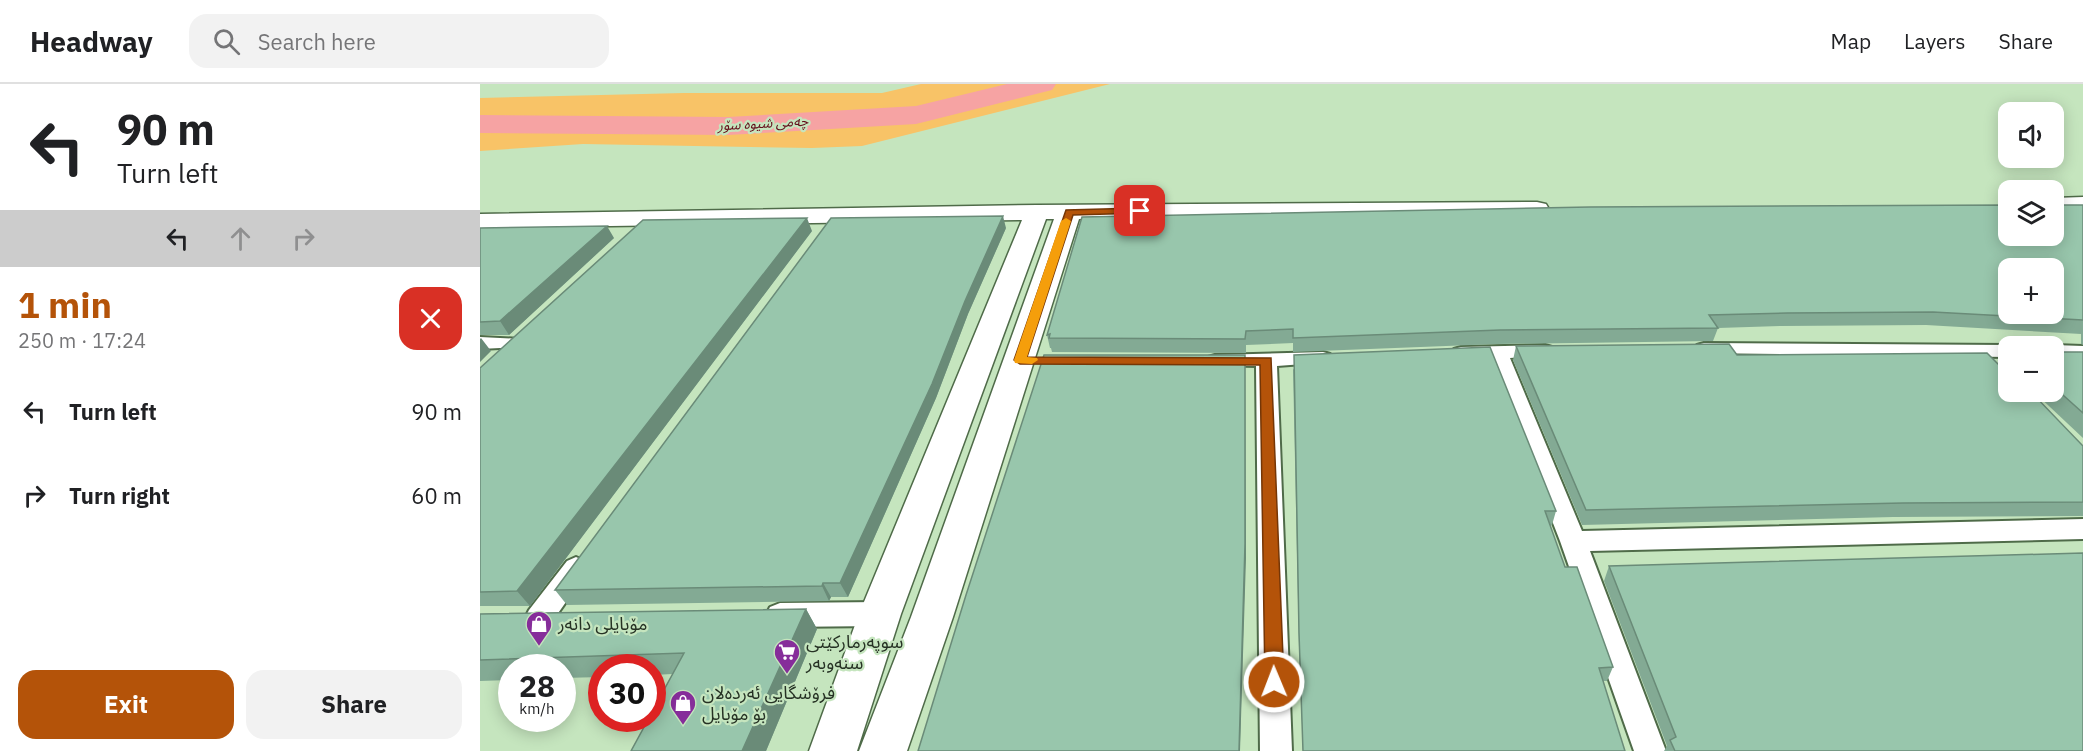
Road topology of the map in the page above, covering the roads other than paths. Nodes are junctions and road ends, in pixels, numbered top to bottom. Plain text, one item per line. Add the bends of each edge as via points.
1 (2083, 204) edge
2 (2064, 205) edge
3 (1558, 208) edge
4 (1053, 212) junction
5 (480, 221) edge
6 (531, 327) edge
7 (480, 343) edge
8 (514, 343) junction
9 (1680, 350) edge
10 (1977, 350) junction
11 (1566, 351) edge
12 (1998, 351) edge
13 (2064, 351) edge
14 (1497, 352) junction
15 (2083, 352) edge
16 (1439, 354) edge
17 (1347, 358) edge
18 (497, 359) edge
19 (1196, 361) edge
20 (1266, 361) junction
21 (1998, 371) edge
22 (2083, 529) edge
23 (1573, 541) junction
24 (589, 551) edge
25 (880, 614) junction
26 (751, 615) edge
27 (575, 618) edge
28 (833, 751) edge
29 (883, 751) edge
30 (1276, 751) edge
31 (1650, 751) edge

1 - 2 street
3 - 4 street
4 - 5 street via 829,225 641,226
4 - 25 street
4 - 29 street via 1032,360
6 - 8 street
7 - 8 street
8 - 18 street
9 - 10 street
10 - 12 street
10 - 21 street
11 - 14 street
13 - 15 street
14 - 16 street
14 - 23 street
17 - 20 street
19 - 20 street
20 - 30 street
22 - 23 street
23 - 31 street
24 - 27 street via 528,618
25 - 26 street
25 - 28 street

